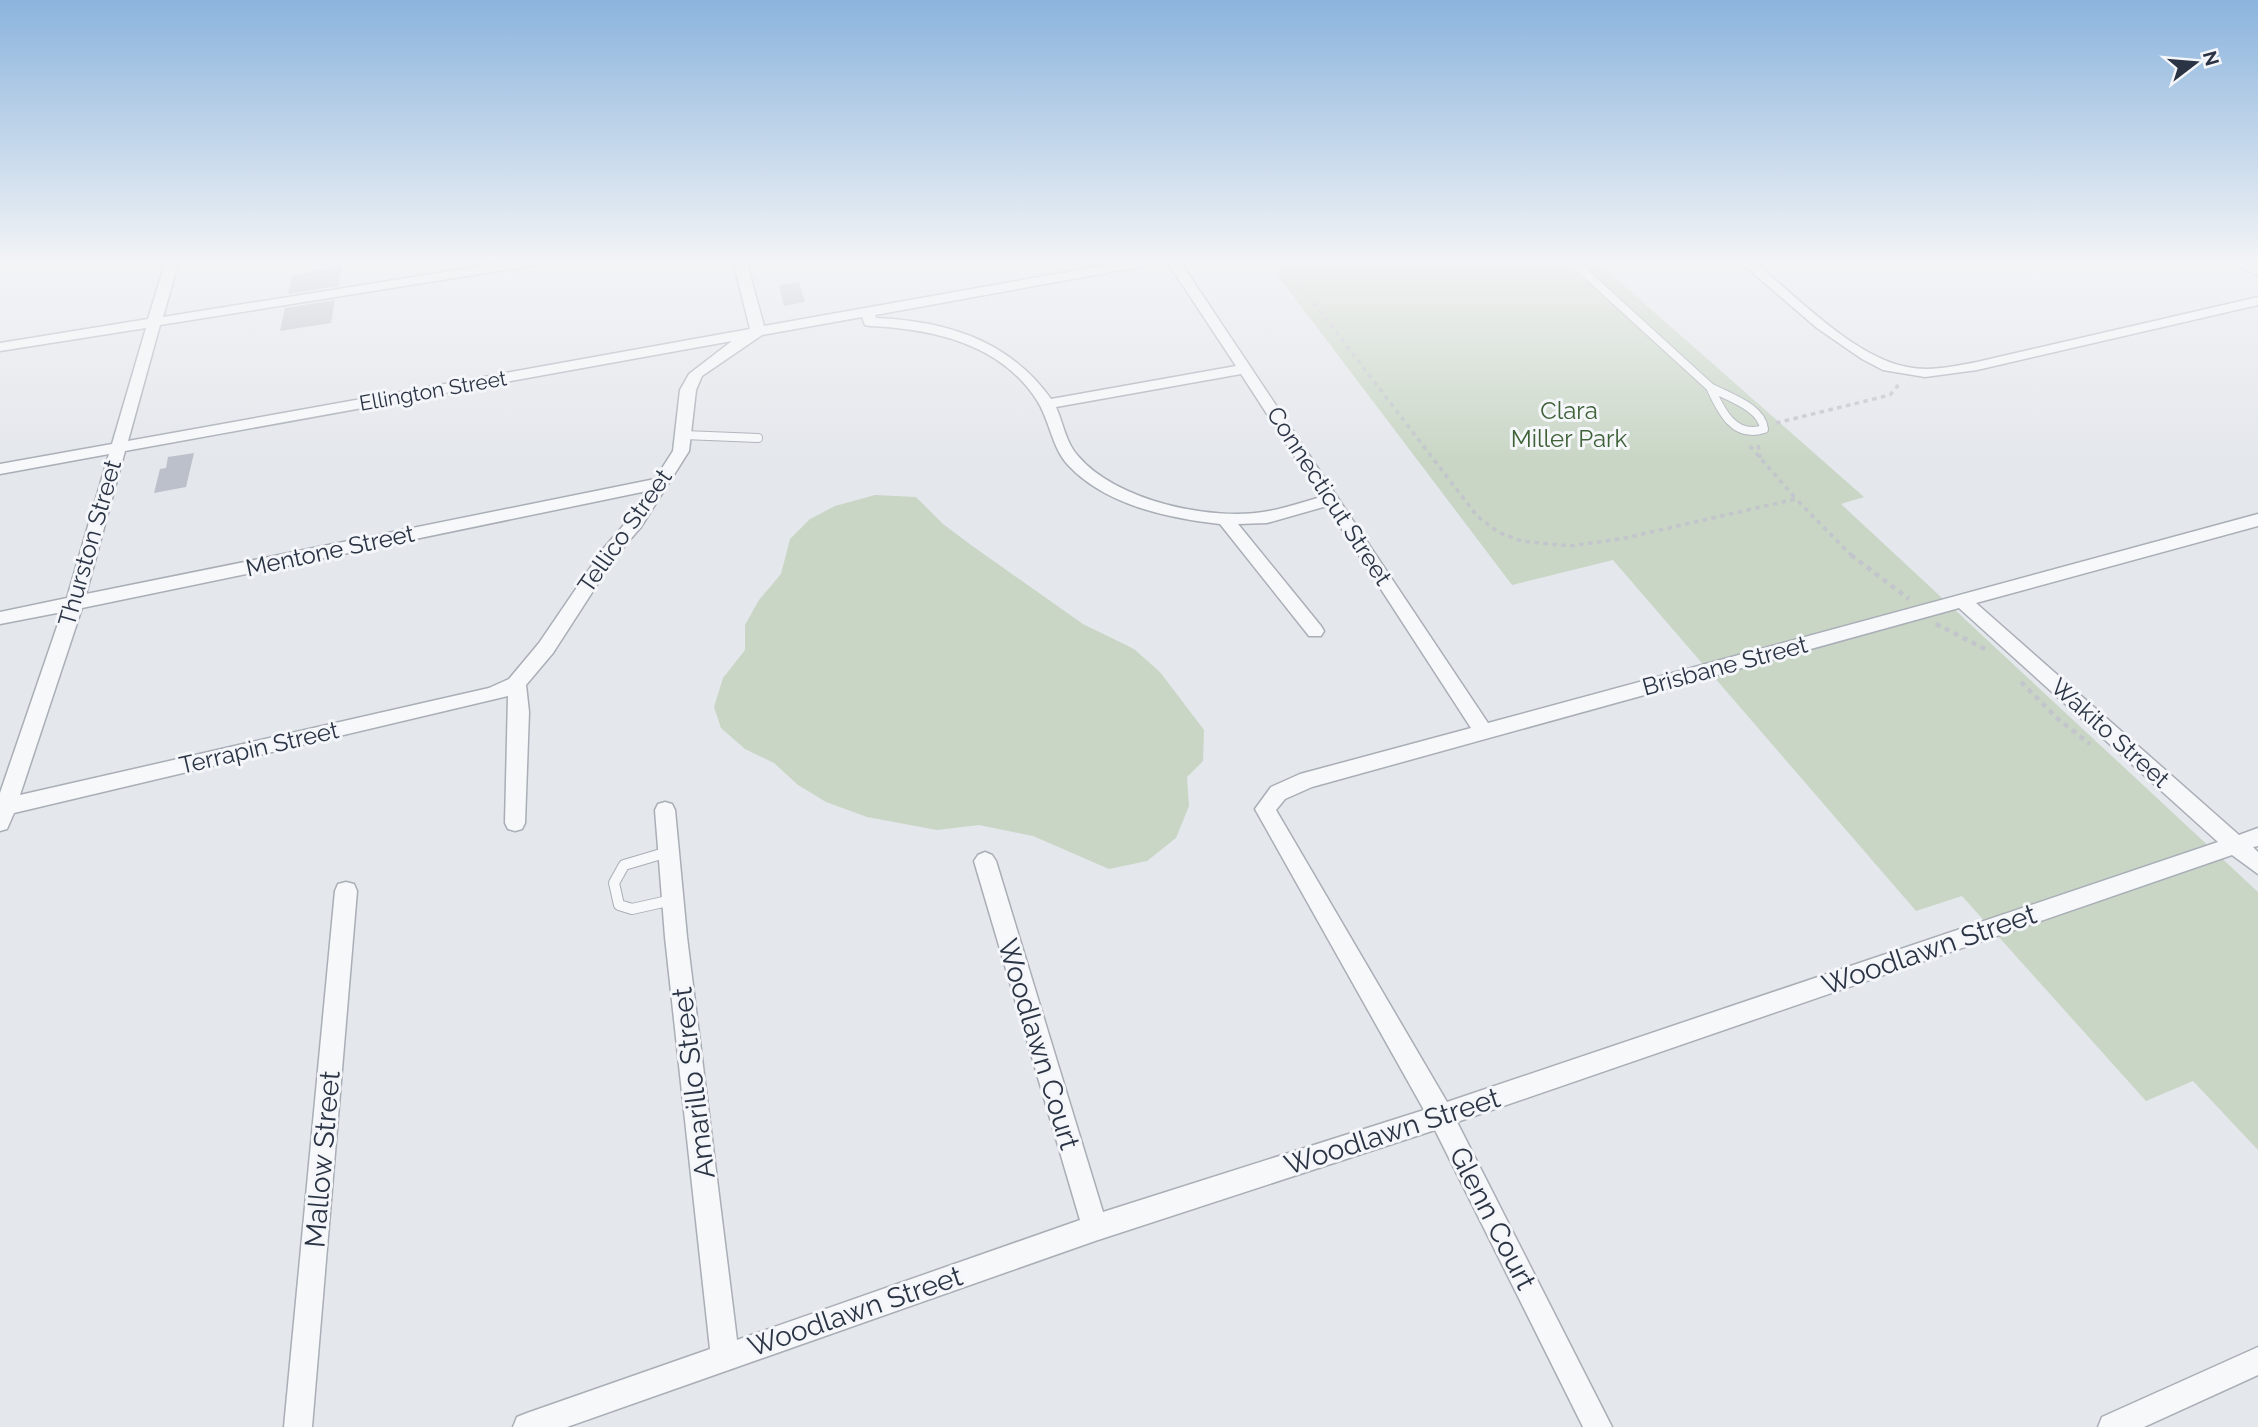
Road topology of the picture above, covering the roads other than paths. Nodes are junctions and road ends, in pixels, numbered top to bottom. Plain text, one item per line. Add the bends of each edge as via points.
1 (125, 327) edge
2 (153, 327) edge
3 (757, 327) edge
4 (789, 327) edge
5 (914, 327) edge
6 (1217, 327) edge
7 (1644, 327) edge
8 (1827, 327) edge
9 (2147, 327) edge
10 (758, 332) junction
11 (0, 346) edge
12 (1245, 369) junction
13 (1710, 387) junction
14 (1047, 404) junction
15 (684, 435) junction
16 (758, 438) dead end
17 (118, 447) junction
18 (0, 469) edge
19 (660, 483) junction
20 (1330, 499) junction
21 (1225, 519) junction
22 (2258, 520) edge
23 (1962, 601) junction
24 (74, 604) junction
25 (0, 618) edge
26 (1315, 631) dead end
27 (516, 684) junction
28 (1485, 732) junction
29 (665, 810) dead end
30 (1, 813) edge
31 (515, 823) dead end
32 (2247, 841) edge
33 (668, 852) junction
34 (985, 861) dead end
35 (2258, 865) edge
36 (1299, 866) joint
37 (346, 891) dead end
38 (672, 900) junction
39 (1441, 1116) junction
40 (1095, 1228) junction
41 (725, 1356) junction
42 (2258, 1361) edge
43 (298, 1427) edge
44 (527, 1427) edge
45 (1598, 1427) edge
46 (2112, 1427) edge

1 - 11 street
2 - 17 street, Thurston Street
3 - 10 street
4 - 10 street, Ellington Street
5 - 14 street via 975,341 1018,368
6 - 12 street, Connecticut Street
7 - 13 lane
8 - 9 street via 1861,354 1904,372 1927,374
10 - 15 street, Tellico Street via 696,374 688,390
10 - 17 street, Ellington Street
12 - 14 street
12 - 20 street, Connecticut Street
13 - 13 lane via 1729,423 1745,431 1764,429 1756,413
14 - 21 street via 1071,459 1090,476 1165,509
15 - 16 lane
15 - 19 street, Tellico Street via 681,451
17 - 18 street, Ellington Street
17 - 24 street, Thurston Street
19 - 24 street, Mentone Street
19 - 27 street, Tellico Street
20 - 21 street via 1266,516
20 - 28 street, Connecticut Street
21 - 26 street
22 - 23 street, Brisbane Street
23 - 28 street, Brisbane Street
23 - 32 street, Wakito Street
24 - 25 street, Mentone Street
24 - 30 street, Thurston Street
27 - 30 street, Terrapin Street via 493,694
27 - 31 street
28 - 36 street, Brisbane Street via 1307,780 1278,793 1265,809
29 - 33 street, Amarillo Street
32 - 35 street, Wakito Street
32 - 39 street, Woodlawn Street
33 - 38 street, Amarillo Street
33 - 38 lane via 624,865 614,883 619,905 632,909
34 - 40 street, Woodlawn Court
36 - 39 street, Glenn Court
37 - 43 street, Mallow Street
38 - 41 street, Amarillo Street
39 - 40 street, Woodlawn Street
39 - 45 street, Glenn Court
40 - 41 street, Woodlawn Street
41 - 44 street, Woodlawn Street
42 - 46 street

